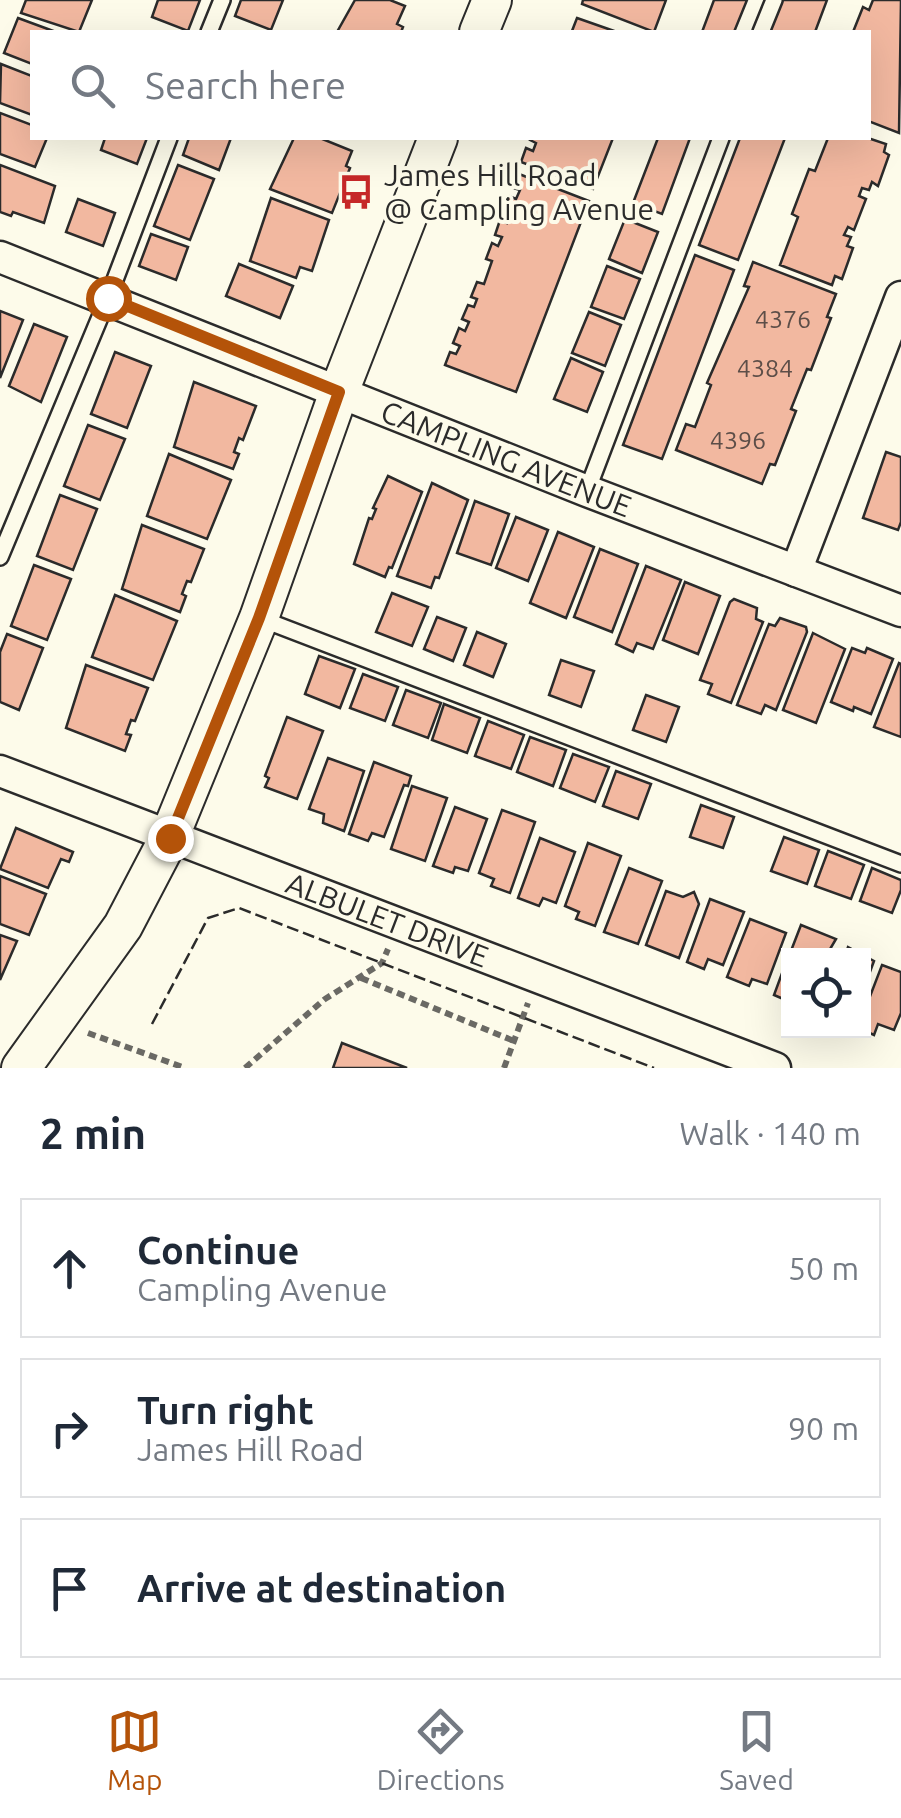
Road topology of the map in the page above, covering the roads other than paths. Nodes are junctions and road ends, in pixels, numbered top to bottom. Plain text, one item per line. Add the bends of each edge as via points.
1 (222, 0) edge
2 (492, 0) edge
3 (774, 0) edge
4 (211, 30) edge
5 (480, 30) edge
6 (763, 30) edge
7 (168, 140) edge
8 (437, 140) edge
9 (721, 140) edge
10 (0, 257) edge
11 (901, 297) edge
12 (108, 298) junction
13 (339, 392) junction
14 (586, 492) junction
15 (0, 508) edge
16 (17, 514) junction
17 (0, 557) edge
18 (796, 571) junction
19 (901, 611) edge
20 (259, 618) junction
21 (0, 771) edge
22 (170, 838) junction
23 (901, 864) edge
24 (21, 1068) edge
25 (775, 1068) edge

1 - 4 lane
2 - 5 street
3 - 6 lane
7 - 12 lane
8 - 13 street
9 - 14 lane
10 - 12 street, CAMPLING AVENUE
11 - 18 street via 883,358
12 - 13 street, CAMPLING AVENUE
12 - 16 lane
13 - 14 street, CAMPLING AVENUE
13 - 20 street
14 - 18 street, CAMPLING AVENUE
15 - 16 lane
16 - 17 lane
18 - 19 street, CAMPLING AVENUE
20 - 22 street
20 - 23 lane
21 - 22 street, ALBULET DRIVE
22 - 24 street via 123,926
22 - 25 street, ALBULET DRIVE

